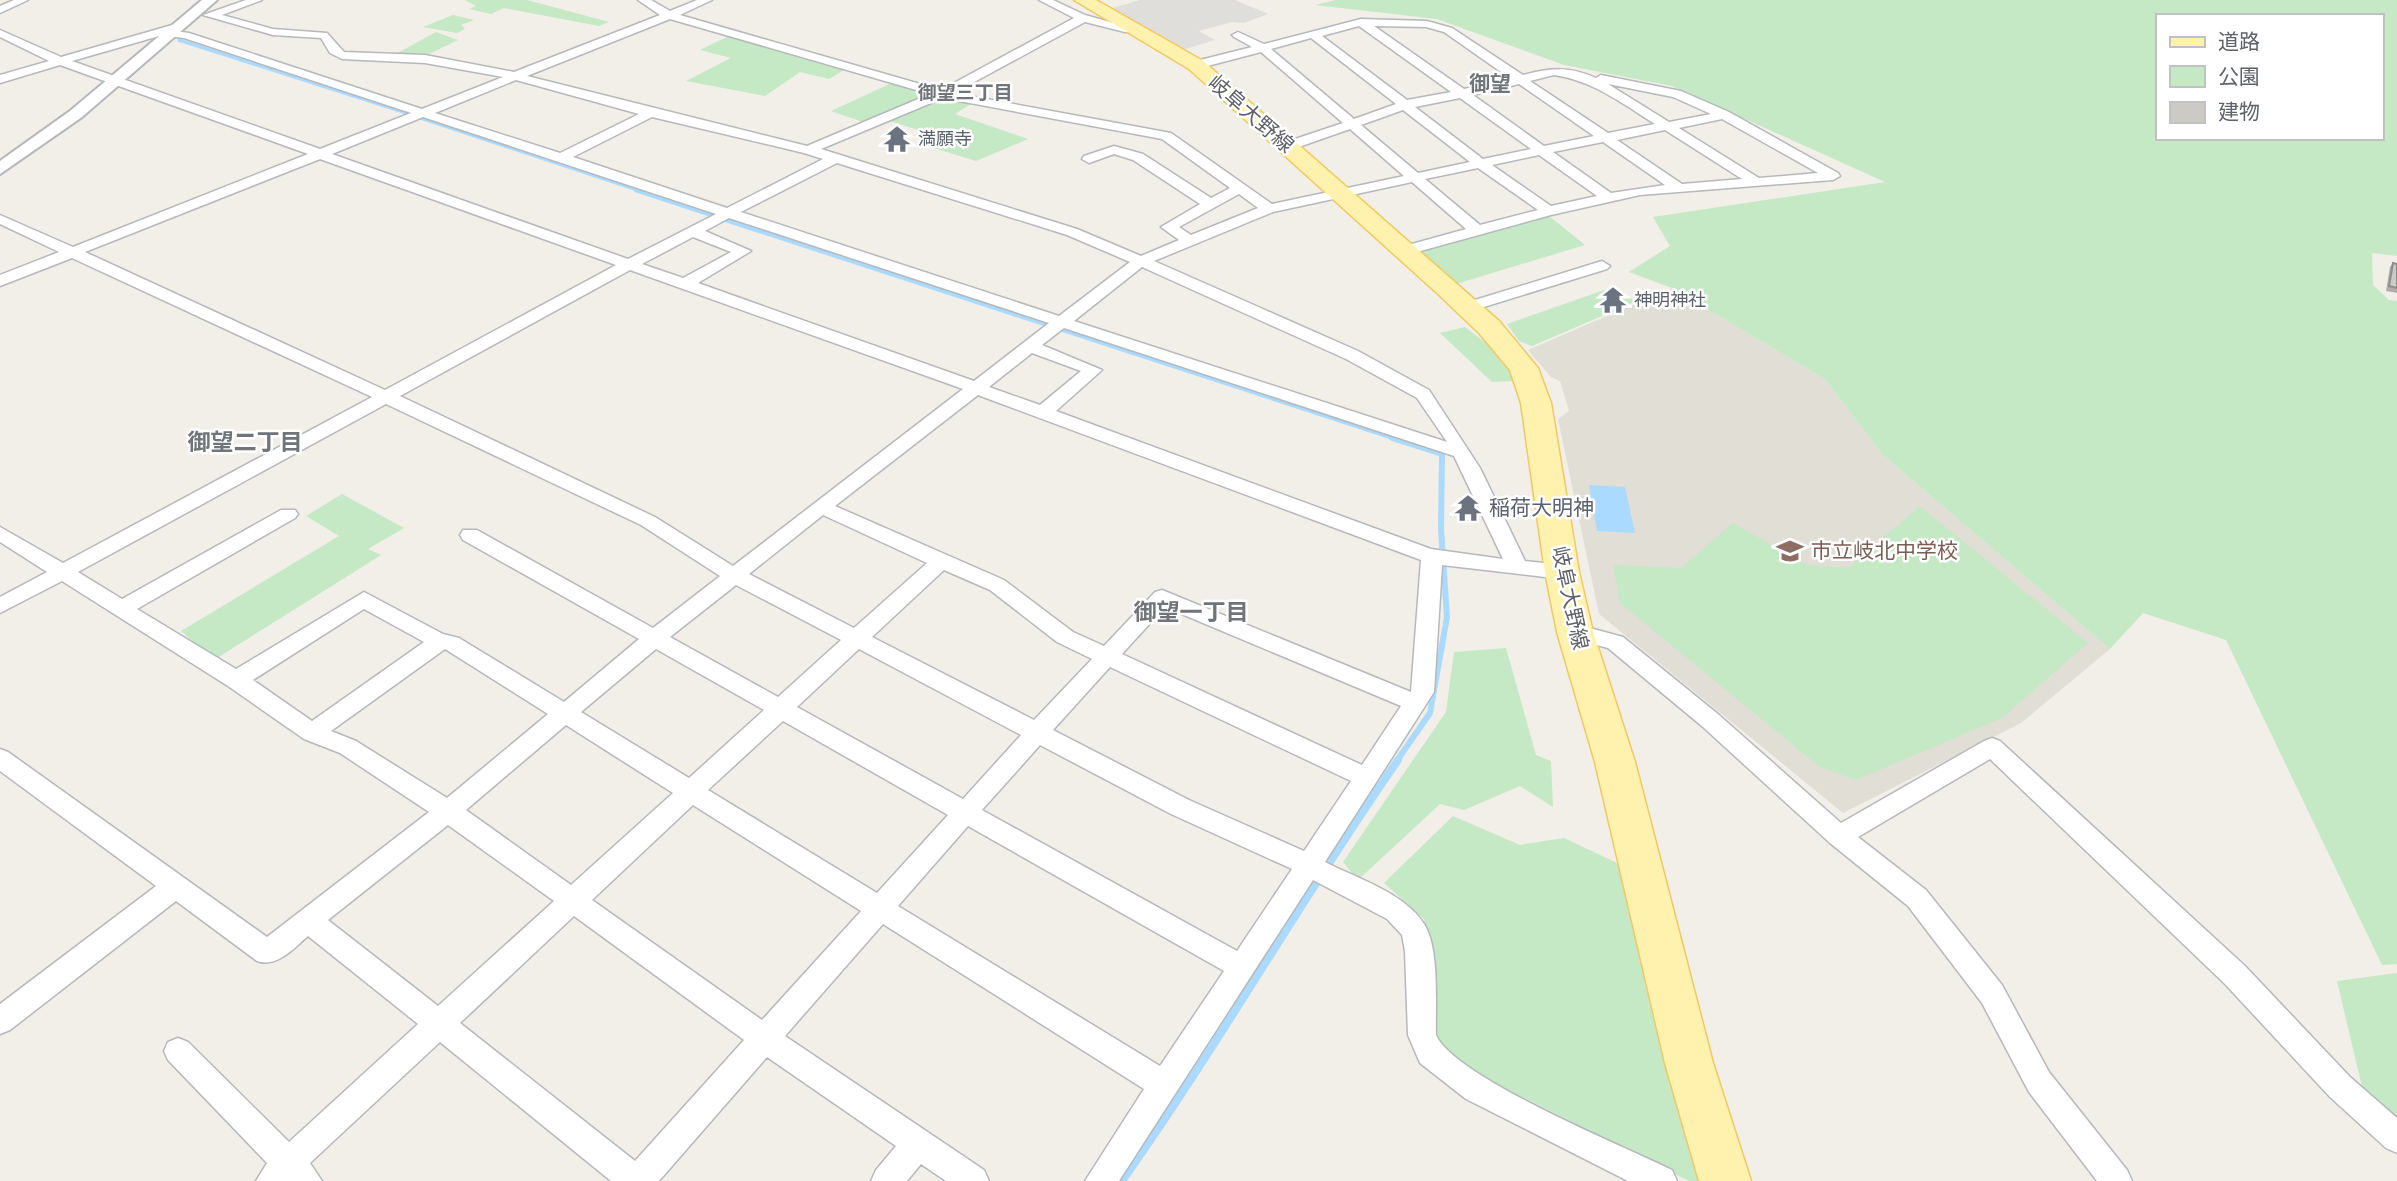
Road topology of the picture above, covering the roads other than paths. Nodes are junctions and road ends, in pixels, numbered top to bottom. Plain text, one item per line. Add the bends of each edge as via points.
1 (23, 0) edge
2 (257, 0) edge
3 (643, 0) edge
4 (707, 0) edge
5 (1044, 0) edge
6 (1083, 9) edge
7 (0, 10) edge
8 (204, 10) edge
9 (669, 15) junction
10 (1361, 22) junction
11 (175, 30) junction
12 (0, 33) edge
13 (1313, 34) junction
14 (1238, 35) dead end
15 (1262, 47) junction
16 (60, 61) junction
17 (1196, 65) junction
18 (1577, 74) junction
19 (513, 77) junction
20 (0, 79) edge
21 (1521, 79) junction
22 (117, 80) junction
23 (942, 94) junction
24 (1461, 94) junction
25 (1405, 105) junction
26 (423, 113) junction
27 (650, 113) junction
28 (1724, 115) junction
29 (1353, 124) junction
30 (1667, 124) junction
31 (1607, 136) junction
32 (1288, 146) junction
33 (1543, 149) junction
34 (808, 150) junction
35 (323, 153) junction
36 (561, 158) junction
37 (835, 158) junction
38 (1088, 159) dead end
39 (1481, 164) junction
40 (0, 169) edge
41 (1416, 179) junction
42 (1757, 182) junction
43 (1240, 188) junction
44 (1679, 188) junction
45 (1341, 194) junction
46 (1609, 198) junction
47 (1210, 205) junction
48 (1269, 209) junction
49 (1549, 211) junction
50 (727, 212) junction
51 (0, 219) edge
52 (1476, 230) junction
53 (692, 231) junction
54 (1192, 242) junction
55 (1406, 250) junction
56 (74, 252) junction
57 (1141, 261) junction
58 (631, 264) junction
59 (1602, 266) dead end
60 (0, 281) edge
61 (685, 284) junction
62 (1468, 307) junction
63 (1060, 322) junction
64 (1028, 346) junction
65 (972, 388) junction
66 (388, 396) junction
67 (1043, 412) junction
68 (1461, 450) junction
69 (821, 507) junction
70 (288, 514) dead end
71 (0, 534) edge
72 (470, 535) dead end
73 (1432, 555) junction
74 (941, 561) junction
75 (1518, 568) junction
76 (63, 571) junction
77 (1562, 572) junction
78 (737, 573) junction
79 (0, 606) edge
80 (122, 608) junction
81 (1575, 632) junction
82 (860, 637) junction
83 (655, 638) junction
84 (441, 641) junction
85 (1107, 657) junction
86 (236, 680) junction
87 (1416, 703) junction
88 (781, 709) junction
89 (566, 715) junction
90 (1037, 732) junction
91 (312, 733) junction
92 (0, 758) edge
93 (1367, 778) junction
94 (693, 793) junction
95 (448, 811) junction
96 (966, 812) junction
97 (1839, 836) junction
98 (1307, 867) junction
99 (174, 887) junction
100 (573, 902) junction
101 (883, 908) junction
102 (308, 920) junction
103 (1241, 967) junction
104 (0, 1021) edge
105 (443, 1024) junction
106 (764, 1038) junction
107 (178, 1051) dead end
108 (1164, 1085) junction
109 (2397, 1138) edge
110 (919, 1144) junction
111 (289, 1175) edge
112 (637, 1181) edge
113 (887, 1181) edge
114 (973, 1181) edge
115 (1101, 1181) edge
116 (1661, 1181) edge
117 (1725, 1181) edge
118 (2116, 1181) edge

1 - 7 street
2 - 8 street
3 - 9 street
4 - 9 street
5 - 6 street
6 - 17 main road, 岐阜大野線 via 1103,9
6 - 23 street
8 - 11 street
8 - 19 street via 273,32 323,35 342,55 456,62
9 - 19 street
9 - 23 street
10 - 13 street
10 - 21 street via 1427,24 1448,30
10 - 24 street
11 - 16 street
11 - 22 street
11 - 26 street
12 - 16 street
13 - 15 street
13 - 25 street
14 - 15 street
15 - 17 street
15 - 29 street
16 - 20 street
16 - 22 street
17 - 32 main road, 岐阜大野線
18 - 21 street via 1554,71
18 - 28 street via 1677,94
18 - 30 street
19 - 26 street
19 - 27 street
21 - 24 street
21 - 31 street
22 - 35 street
22 - 40 street
23 - 34 street
23 - 43 street via 1166,136
24 - 25 street
24 - 33 street
25 - 29 street
25 - 39 street
26 - 35 street
26 - 36 street
27 - 34 street
27 - 36 street
28 - 30 street
28 - 42 street via 1833,176
29 - 32 street
29 - 41 street
30 - 31 street
30 - 42 street
31 - 33 street
31 - 44 street
32 - 45 main road, 岐阜大野線
33 - 39 street
33 - 46 street
34 - 37 street
35 - 56 street
35 - 58 street
36 - 50 street
37 - 50 street
37 - 57 street via 1072,232
38 - 47 street via 1114,150 1139,157
39 - 41 street
39 - 49 street
41 - 45 street
41 - 52 street
42 - 44 street
43 - 47 street
43 - 48 street
44 - 46 street
45 - 48 street
45 - 55 main road, 岐阜大野線
46 - 49 street
47 - 54 street via 1168,228
48 - 54 street
49 - 52 street
50 - 53 street
50 - 63 street
51 - 56 street
52 - 55 street
53 - 58 street
53 - 61 street via 743,251
54 - 57 street
55 - 62 main road, 岐阜大野線
56 - 60 street
56 - 66 street
57 - 63 street
57 - 68 street via 1405,383 1423,394
58 - 61 street
58 - 66 street
59 - 62 street
61 - 65 street
62 - 77 main road, 岐阜大野線 via 1524,368 1531,383
63 - 64 street
63 - 68 street
64 - 65 street
64 - 67 street via 1093,370
65 - 67 street
65 - 69 street
66 - 76 street
66 - 78 street via 648,521 707,561
67 - 73 street
68 - 75 street
69 - 74 street
69 - 78 street
70 - 80 street
71 - 76 street
72 - 83 street
73 - 75 street
73 - 87 street via 1423,692
74 - 82 street
74 - 85 street via 997,585 1065,637
75 - 77 street
76 - 79 street
76 - 80 street
77 - 81 main road, 岐阜大野線
78 - 82 street
78 - 83 street
80 - 86 street
81 - 97 street via 1615,642
81 - 117 main road, 岐阜大野線 via 1615,762 1689,1063
82 - 88 street
82 - 90 street
83 - 88 street
83 - 89 street
84 - 86 street via 364,599
84 - 89 street
84 - 91 street
85 - 87 street via 1162,597
85 - 90 street
85 - 93 street
86 - 91 street
87 - 93 street
88 - 94 street
88 - 96 street
89 - 94 street
89 - 95 street
90 - 96 street
90 - 98 street
91 - 95 street via 348,747
92 - 99 street
93 - 98 street
94 - 100 street
94 - 101 street
95 - 100 street
95 - 102 street
96 - 101 street
96 - 103 street
97 - 109 street via 1992,747 2235,975 2340,1087
97 - 118 street via 1917,898 1992,994 2039,1082
98 - 103 street
98 - 116 street via 1396,911 1414,930 1422,1035 1430,1054 1476,1089
99 - 102 street via 267,953
99 - 104 street
100 - 105 street
100 - 106 street
101 - 106 street
101 - 108 street
102 - 105 street
103 - 108 street
105 - 111 street
105 - 112 street
106 - 110 street
106 - 112 street
107 - 111 street
108 - 115 street
110 - 113 street
110 - 114 street

